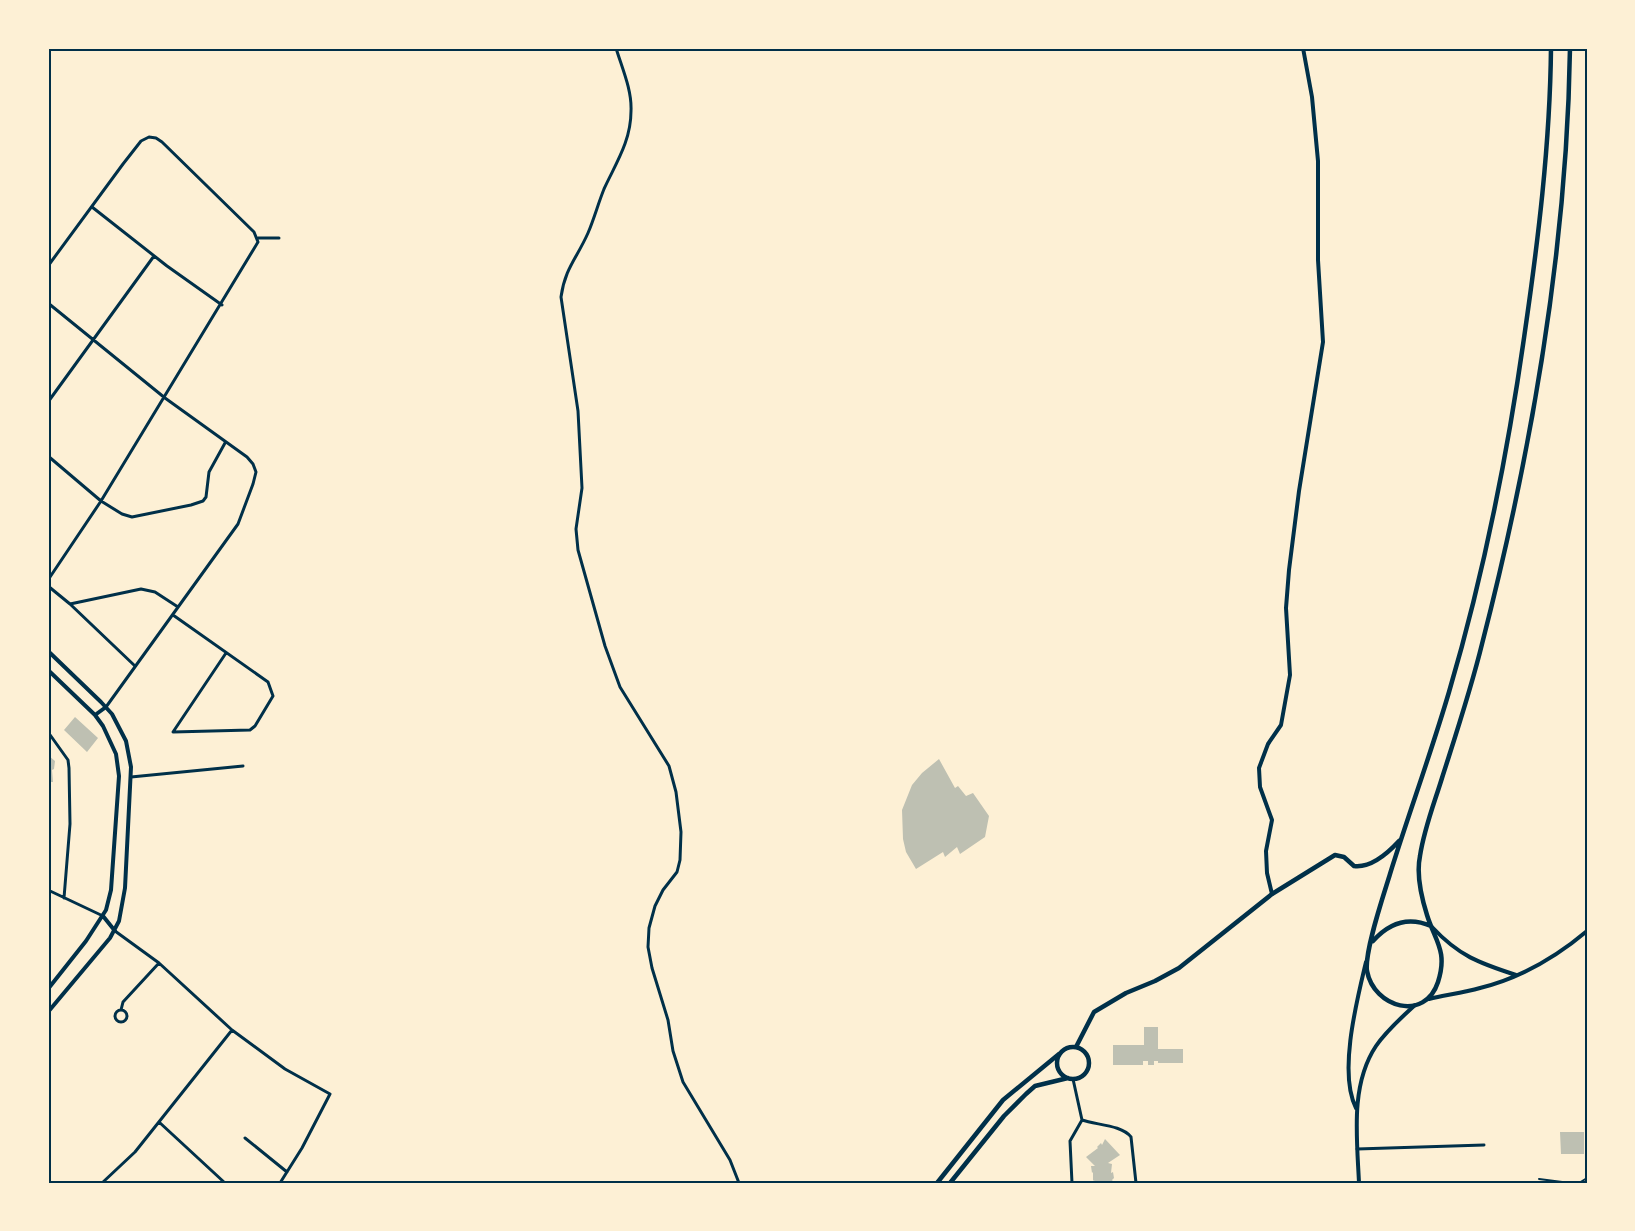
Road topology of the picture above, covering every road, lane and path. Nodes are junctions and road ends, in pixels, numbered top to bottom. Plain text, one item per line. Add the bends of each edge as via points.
1 (616, 48) edge
2 (1303, 48) edge
3 (1551, 48) edge
4 (1570, 48) edge
5 (92, 207) junction
6 (258, 238) junction
7 (279, 238) dead end
8 (154, 256) junction
9 (48, 266) edge
10 (48, 303) edge
11 (222, 305) junction
12 (92, 341) junction
13 (165, 398) junction
14 (48, 402) edge
15 (225, 442) junction
16 (48, 456) edge
17 (101, 501) junction
18 (48, 580) edge
19 (48, 586) edge
20 (70, 604) junction
21 (178, 607) junction
22 (173, 615) junction
23 (48, 651) edge
24 (226, 653) junction
25 (135, 666) junction
26 (48, 670) edge
27 (106, 707) junction
28 (95, 715) junction
29 (48, 732) edge
30 (243, 766) dead end
31 (131, 777) junction
32 (1402, 837) junction
33 (48, 890) edge
34 (1272, 894) junction
35 (64, 898) junction
36 (103, 916) junction
37 (1431, 926) junction
38 (115, 931) junction
39 (1587, 931) edge
40 (1371, 943) junction
41 (1366, 962) junction
42 (159, 963) junction
43 (1516, 975) junction
44 (48, 989) edge
45 (1429, 999) junction
46 (1415, 1004) junction
47 (121, 1010) dead end
48 (48, 1012) edge
49 (232, 1030) junction
50 (1076, 1047) junction
51 (1059, 1054) junction
52 (1070, 1078) junction
53 (1357, 1109) junction
54 (1082, 1120) junction
55 (159, 1122) junction
56 (245, 1138) dead end
57 (1484, 1145) dead end
58 (1357, 1149) junction
59 (286, 1172) junction
60 (108, 1178) junction
61 (1587, 1178) edge
62 (102, 1183) edge
63 (108, 1183) edge
64 (225, 1183) edge
65 (280, 1183) edge
66 (739, 1183) edge
67 (937, 1183) edge
68 (950, 1183) edge
69 (1072, 1183) edge
70 (1136, 1183) edge
71 (1359, 1183) edge
72 (1541, 1183) edge
73 (1570, 1183) edge
74 (1579, 1183) edge

1 - 66 street via 631,109 630,132 587,234 568,268 561,297 578,411 582,488 576,529 578,550 620,687 669,766 676,792 680,860 677,872 655,906 648,947 683,1082 730,1160
2 - 34 street via 1318,161 1323,342 1289,570 1286,608 1290,675 1281,725 1259,768 1260,787 1272,820 1266,851
3 - 32 main road via 1542,208 1506,453 1457,662
4 - 37 main road via 1570,92 1555,256 1525,457 1482,646 1419,858 1418,876
5 - 6 street via 141,141 156,138
5 - 8 street
5 - 9 street
6 - 7 street
6 - 11 street
8 - 11 street
8 - 12 street
10 - 12 street
11 - 13 street
12 - 13 street
12 - 14 street
13 - 15 street
13 - 17 street
15 - 17 street via 209,472 203,501 132,517
15 - 21 street via 253,464 253,484 238,524
16 - 17 street
17 - 18 street
19 - 20 street
20 - 21 street via 141,589 155,592
20 - 25 street
21 - 22 street
22 - 24 street
22 - 25 street
23 - 27 street
24 - 24 street via 181,722 173,732 241,732 255,726 273,696 271,687
25 - 27 street
26 - 28 street
27 - 28 street
27 - 31 street via 126,741
28 - 36 street via 111,740 119,776 111,890
29 - 35 street via 69,768 70,824
30 - 31 street
31 - 38 street via 124,897
32 - 34 main road via 1390,851 1366,865 1354,866 1335,855
32 - 40 main road
33 - 35 street
34 - 50 main road via 1179,968 1094,1012
35 - 36 street
36 - 38 street
36 - 44 street
37 - 40 main road via 1400,922
37 - 43 street via 1456,950
37 - 45 main road via 1438,938 1441,964 1438,983
38 - 42 street
38 - 48 street
39 - 43 street via 1550,960
40 - 41 main road
41 - 46 main road via 1370,983 1380,996 1399,1006
41 - 53 street via 1353,1025 1349,1071
42 - 47 street via 123,1002
42 - 49 street
43 - 45 street via 1479,989
45 - 46 main road
46 - 53 street via 1375,1048 1363,1073
49 - 55 street
49 - 59 street via 285,1069 330,1094
50 - 51 main road
50 - 52 main road via 1089,1062 1083,1076
51 - 52 main road via 1058,1067 1063,1076
51 - 67 main road via 1003,1100
52 - 54 street
52 - 68 main road via 1035,1086 997,1124
53 - 58 street
54 - 69 street via 1070,1140
54 - 70 street via 1128,1133
55 - 60 street
55 - 64 street
56 - 59 street
57 - 58 street
58 - 71 street
59 - 65 street
60 - 62 street
60 - 63 street
61 - 74 street
72 - 73 street via 1539,1179

